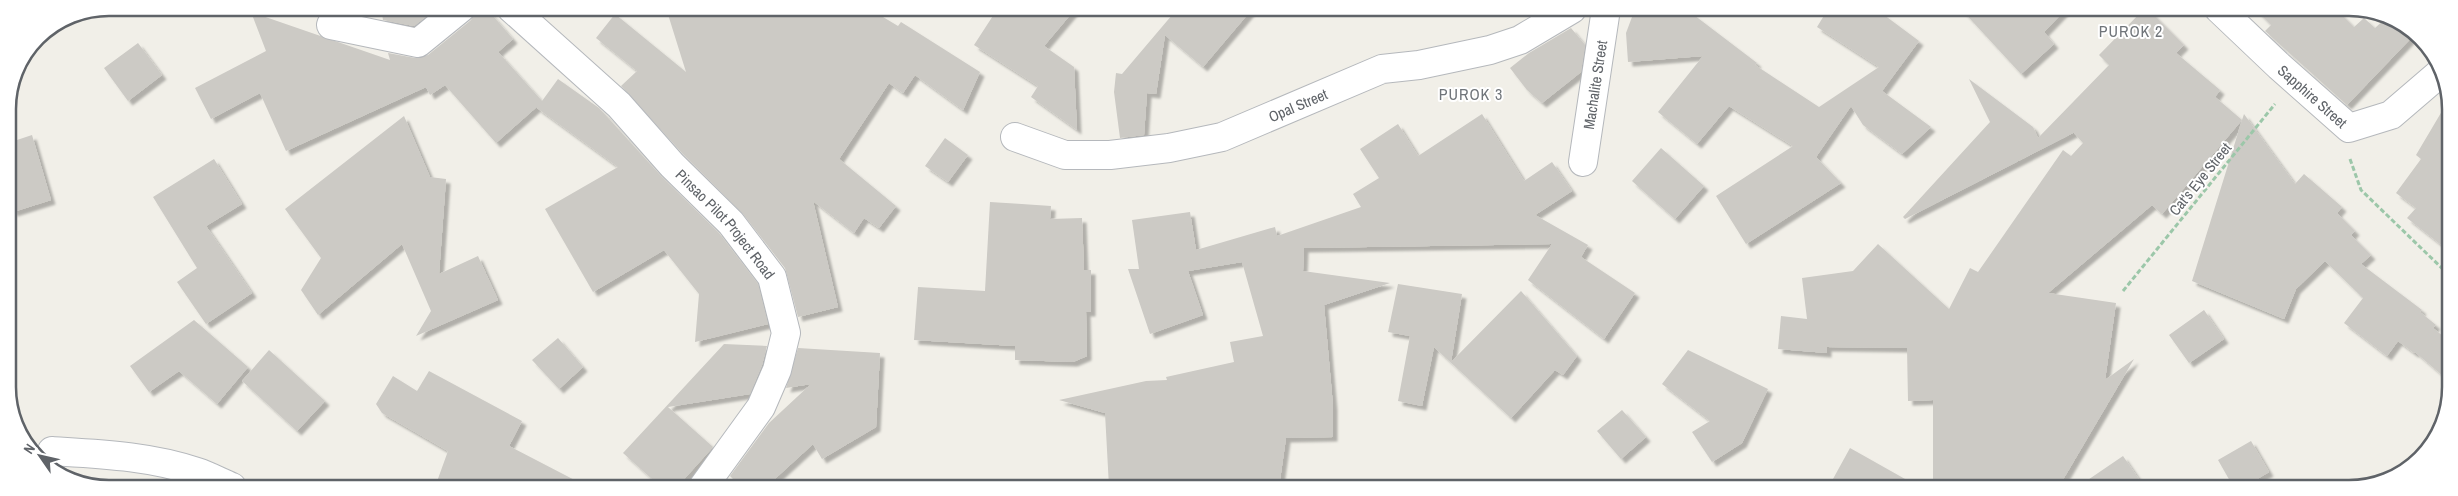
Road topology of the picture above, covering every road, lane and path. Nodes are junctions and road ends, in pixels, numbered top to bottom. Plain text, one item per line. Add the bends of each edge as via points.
1 (451, 16) edge
2 (520, 16) edge
3 (1560, 16) edge
4 (1605, 16) edge
5 (2226, 16) edge
6 (332, 25) dead end
7 (2436, 77) edge
8 (2295, 80) junction
9 (2349, 128) junction
10 (1015, 137) dead end
11 (1583, 162) dead end
12 (2442, 270) edge
13 (2123, 291) dead end
14 (52, 450) dead end
15 (216, 480) edge
16 (708, 480) edge

1 - 6 street via 418,44
2 - 16 street, Pinsao Pilot Project Road via 619,105 672,165 732,223 772,277 786,333 777,370 761,407
3 - 10 street, Opal Street via 1520,40 1490,50 1382,69 1222,137 1110,155 1065,155
4 - 11 street, Machalite Street
5 - 8 street, Sapphire Street
7 - 9 street, Sapphire Street via 2391,115
8 - 9 street, Sapphire Street
8 - 13 path, Cat's Eye Street
9 - 12 path via 2347,152 2361,190
14 - 15 street via 118,456 168,465 196,471

